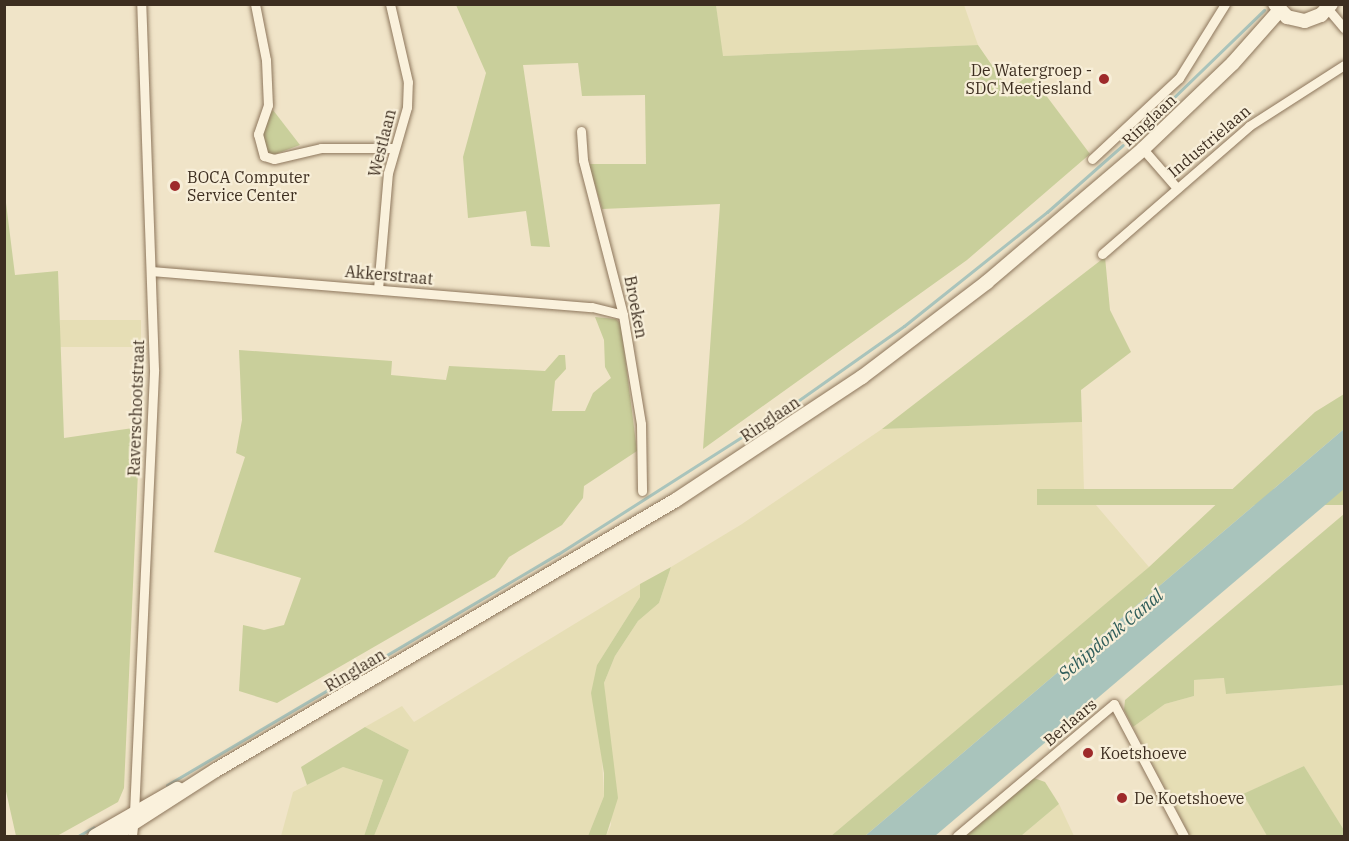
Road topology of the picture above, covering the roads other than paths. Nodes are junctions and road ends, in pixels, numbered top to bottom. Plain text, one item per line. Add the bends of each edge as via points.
1 (141, 4) edge
2 (255, 4) edge
3 (390, 4) edge
4 (1225, 4) edge
5 (1330, 7) edge
6 (1277, 8) edge
7 (1344, 28) edge
8 (1344, 65) edge
9 (581, 131) dead end
10 (394, 148) junction
11 (1143, 150) junction
12 (1092, 159) dead end
13 (1177, 188) junction
14 (1102, 254) dead end
15 (151, 272) junction
16 (378, 289) junction
17 (623, 315) junction
18 (642, 491) dead end
19 (216, 770) junction
20 (133, 825) edge
21 (115, 830) edge
22 (95, 837) edge
23 (957, 837) edge
24 (1185, 837) edge

1 - 15 street, Raverschootstraat
2 - 10 street via 266,60 268,105 258,134 264,156 274,159 321,148
3 - 10 street, Westlaan via 408,82 407,107
4 - 12 street via 1179,78
5 - 6 main road, Ringlaan via 1305,21
5 - 7 street
6 - 11 main road, Ringlaan via 1233,63
8 - 13 street, Industrielaan via 1249,126
9 - 17 street, Broeken via 583,160
10 - 16 street, Westlaan
11 - 13 street
11 - 19 main road, Ringlaan via 987,282 862,377 773,438 676,500
13 - 14 street, Industrielaan
15 - 16 street, Akkerstraat
15 - 20 street, Raverschootstraat via 153,402
16 - 17 street, Akkerstraat via 592,307
17 - 18 street, Broeken via 641,424
19 - 20 main road, Ringlaan
19 - 20 main road, Ringlaan via 160,798
20 - 21 main road, Ringlaan
21 - 22 main road, Ringlaan
23 - 24 street, Berlaars via 1114,704

